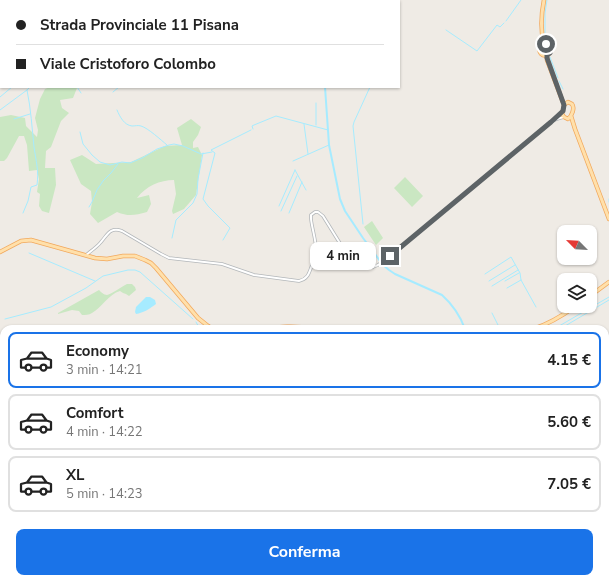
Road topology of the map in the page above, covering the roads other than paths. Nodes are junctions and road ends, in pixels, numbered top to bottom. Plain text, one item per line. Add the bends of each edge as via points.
1 (544, 0) edge
2 (544, 44) junction
3 (547, 55) junction
4 (560, 92) junction
5 (568, 102) junction
6 (564, 105) junction
7 (563, 111) junction
8 (571, 116) junction
9 (566, 118) junction
10 (551, 122) junction
11 (575, 129) junction
12 (609, 219) edge
13 (0, 252) edge
14 (85, 255) junction
15 (390, 256) tunnel mouth
16 (384, 261) tunnel mouth
17 (608, 283) edge
18 (597, 291) edge
19 (566, 313) edge
20 (207, 325) edge
21 (545, 325) edge

1 - 2 main road via 541,19
2 - 3 main road via 551,48
2 - 3 main road via 540,47 540,52
3 - 4 main road
4 - 5 main road
4 - 6 main road
5 - 6 main road
5 - 8 main road via 574,107
6 - 7 main road
7 - 9 main road via 562,114
7 - 10 street
8 - 9 main road
8 - 11 main road
9 - 10 street
9 - 11 main road
10 - 15 street
11 - 12 main road
13 - 14 main road via 26,240
14 - 16 street via 107,234 118,230 170,258 222,264 254,276 299,281 304,280 310,273 316,255 310,219 313,213 318,212 346,253 373,267
14 - 20 main road via 101,259 135,256 152,264
17 - 18 main road
19 - 21 main road

